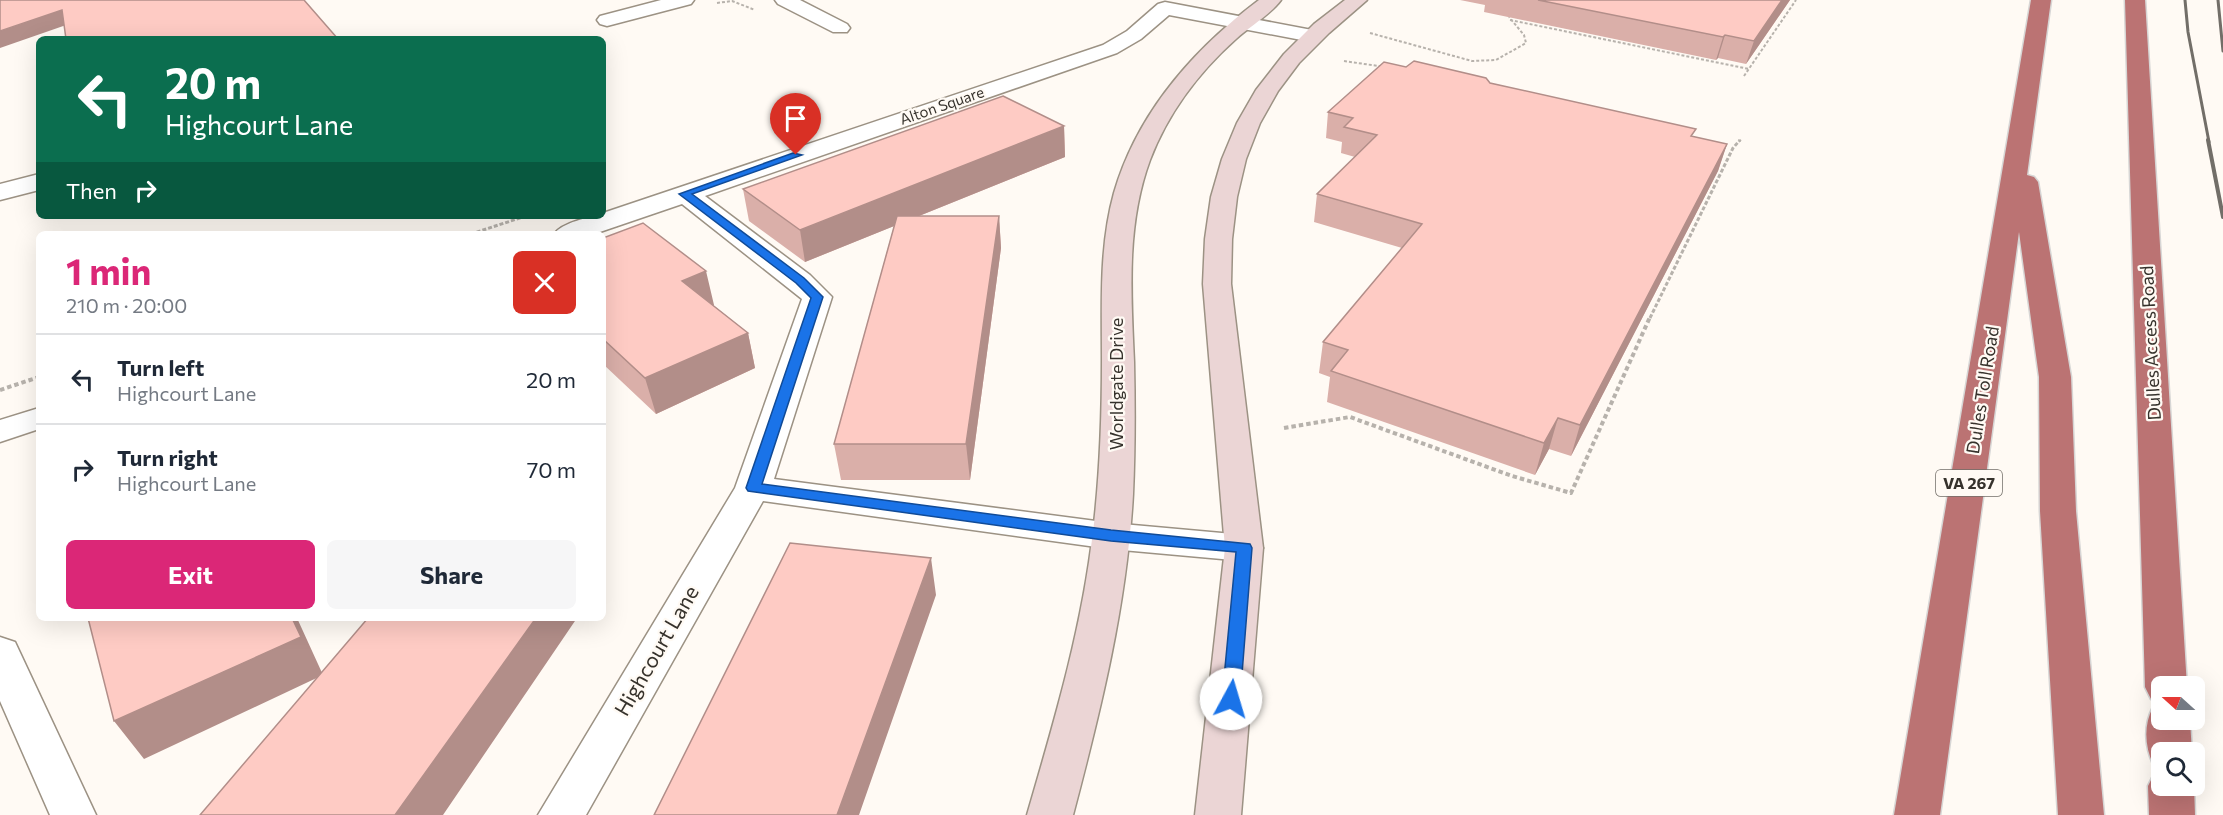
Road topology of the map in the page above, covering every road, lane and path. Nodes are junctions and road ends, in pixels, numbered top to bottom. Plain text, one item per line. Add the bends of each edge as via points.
1 (684, 0) edge
2 (784, 0) edge
3 (1271, 0) edge
4 (1357, 0) edge
5 (1796, 0) edge
6 (2041, 0) edge
7 (2135, 0) edge
8 (711, 4) dead end
9 (757, 11) dead end
10 (607, 20) dead end
11 (1241, 22) junction
12 (840, 28) dead end
13 (1370, 33) dead end
14 (1312, 36) junction
15 (1344, 61) dead end
16 (1386, 67) edge
17 (1749, 69) junction
18 (1744, 76) dead end
19 (1743, 138) dead end
20 (1722, 146) edge
21 (1733, 148) junction
22 (2020, 150) junction
23 (36, 183) edge
24 (0, 192) edge
25 (685, 194) junction
26 (517, 219) edge
27 (480, 231) edge
28 (577, 231) edge
29 (36, 378) edge
30 (0, 390) edge
31 (36, 419) edge
32 (1284, 429) dead end
33 (0, 431) edge
34 (753, 488) junction
35 (1111, 536) junction
36 (1244, 548) junction
37 (0, 653) edge
38 (2166, 676) edge
39 (2171, 796) edge
40 (73, 815) edge
41 (561, 815) edge
42 (1050, 815) edge
43 (1218, 815) edge
44 (1917, 815) edge
45 (2080, 815) edge
46 (2172, 815) edge

1 - 10 street
2 - 12 street
3 - 11 street, Worldgate Drive
4 - 14 street
5 - 17 path
6 - 22 highway, Dulles Toll Road / VA 267
7 - 38 highway, Dulles Access Road
8 - 9 path via 732,1
11 - 14 street, Alton Square
11 - 25 street, Alton Square via 1165,8 1134,35 1110,49
11 - 35 street, Worldgate Drive via 1204,57 1171,97 1145,143 1126,198 1119,248 1118,432
13 - 17 path via 1472,61 1496,60 1526,43 1510,18
14 - 36 street via 1279,70 1253,111 1233,163 1220,231 1217,284
15 - 16 path
17 - 18 path
19 - 21 path
20 - 21 path
21 - 32 path via 1661,293 1571,493 1512,476 1350,417
22 - 44 highway, Dulles Toll Road / VA 267
22 - 45 highway via 2055,377 2058,511
23 - 24 street
25 - 28 street, Alton Square
25 - 34 street, Highcourt Lane via 817,297
26 - 27 path
29 - 30 path
31 - 33 street
34 - 35 street
34 - 41 street, Highcourt Lane
35 - 36 street
35 - 42 street, Worldgate Drive via 1092,660
36 - 43 street
37 - 40 street
39 - 46 highway

